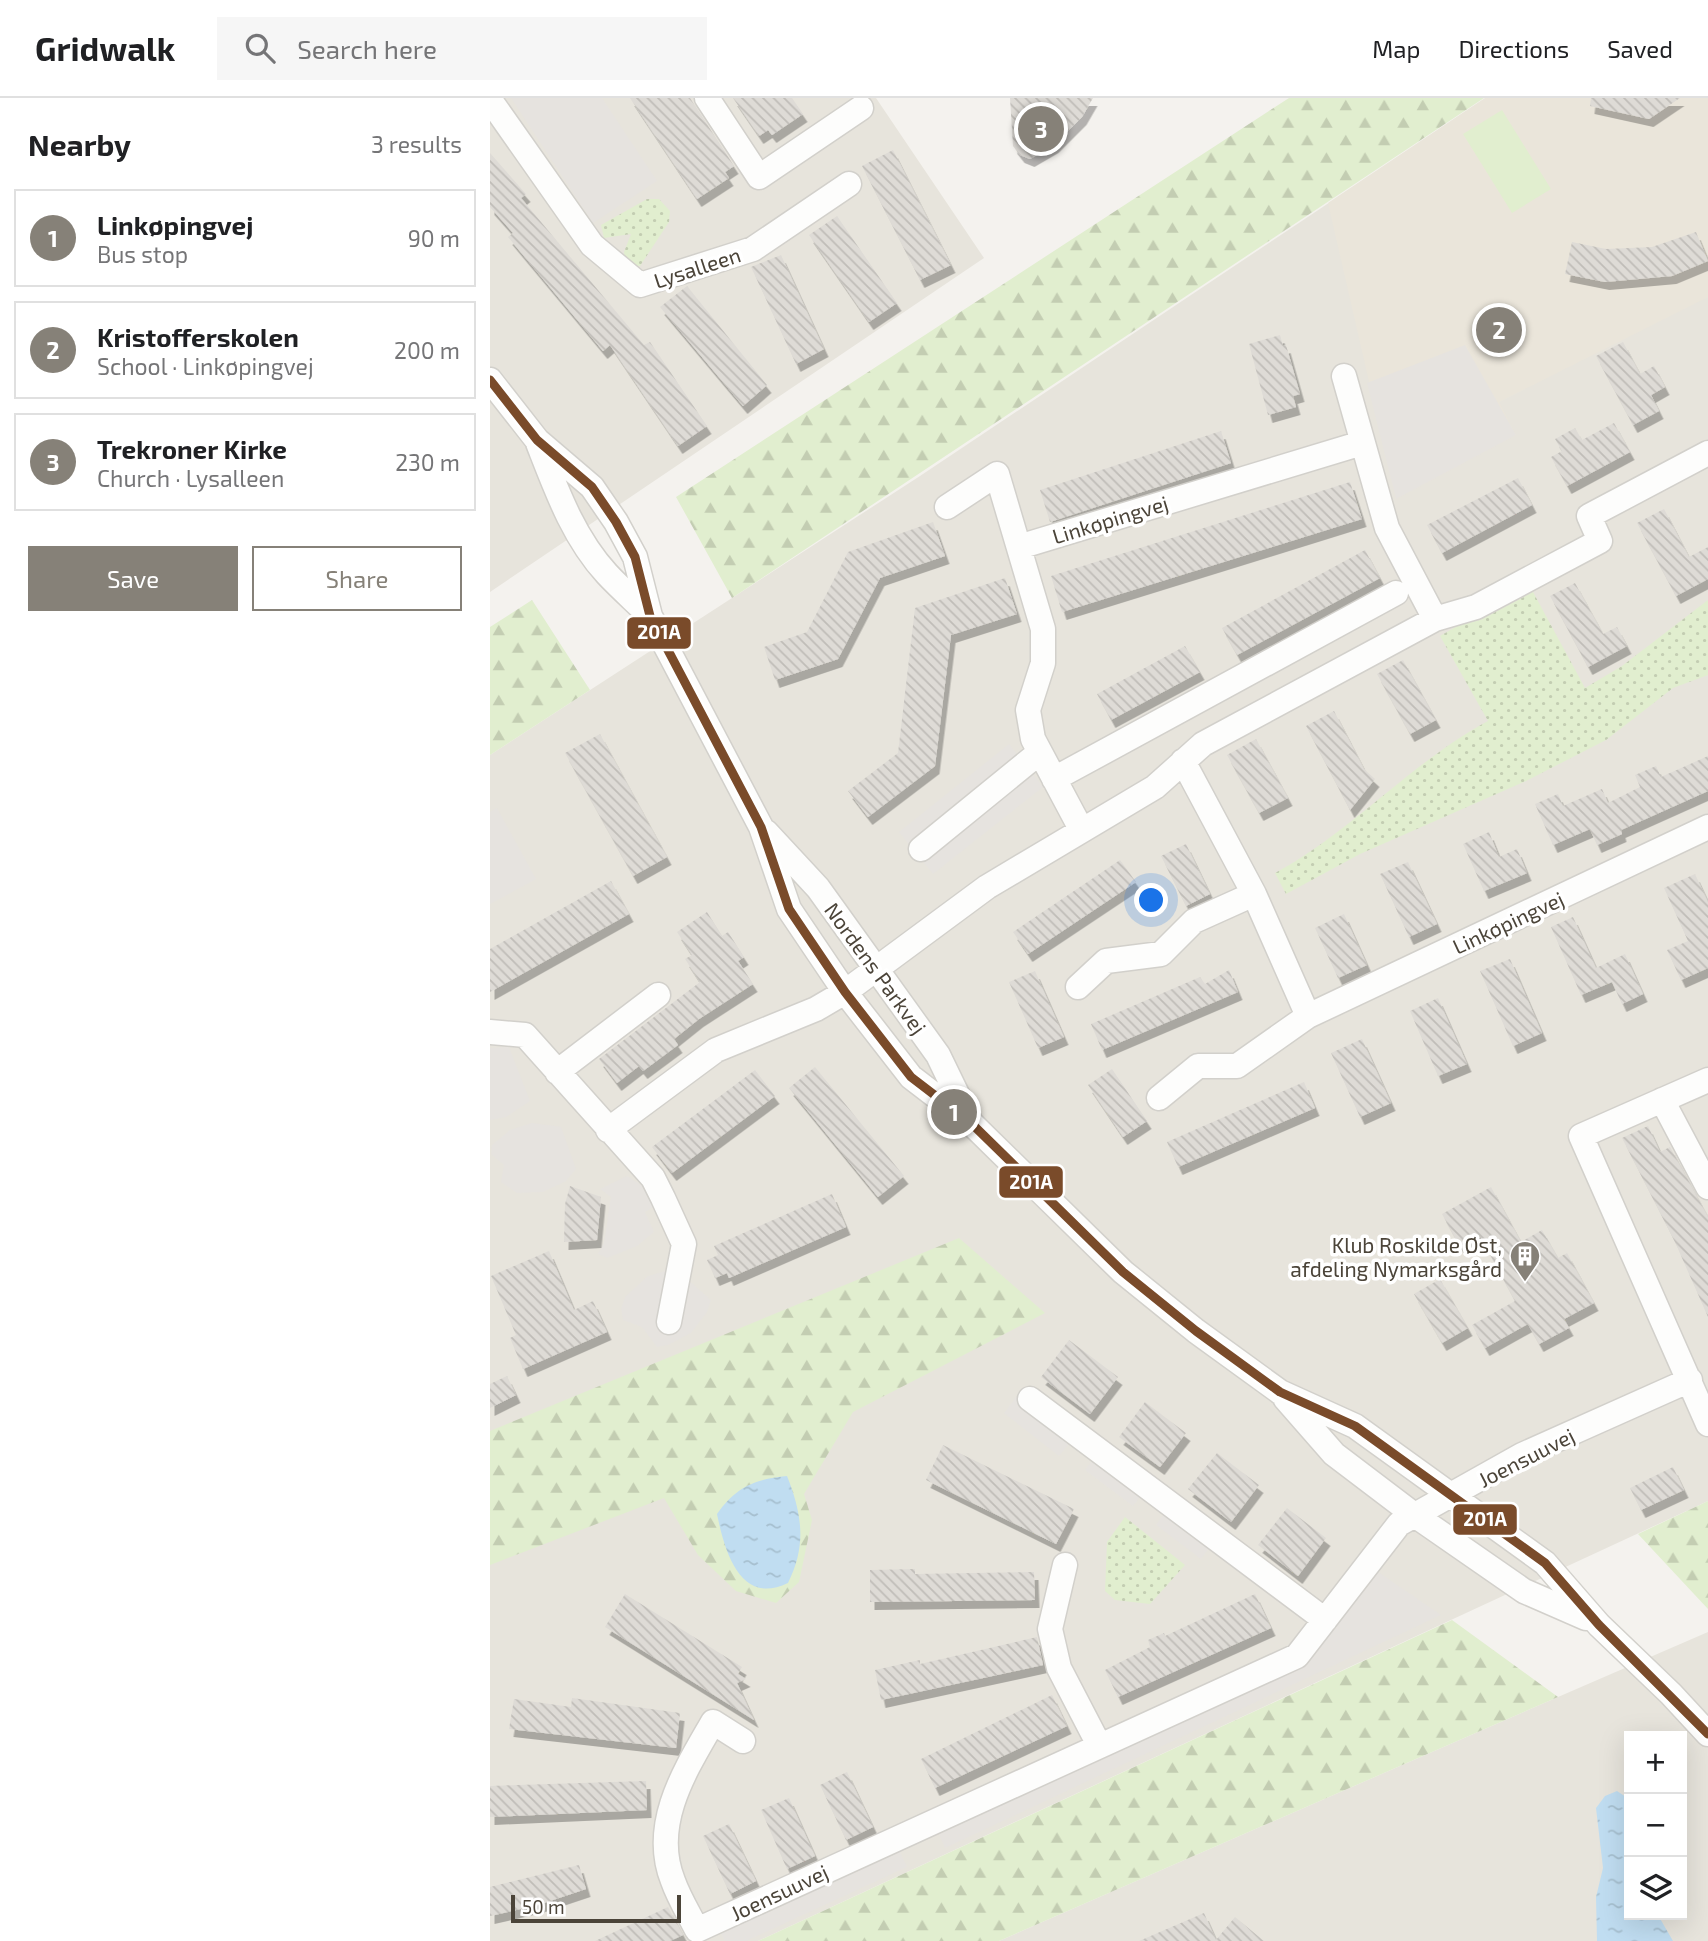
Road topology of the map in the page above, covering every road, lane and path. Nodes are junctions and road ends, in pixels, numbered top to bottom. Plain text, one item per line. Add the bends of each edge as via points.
1 (707, 98) edge
2 (490, 100) edge
3 (861, 108) dead end
4 (849, 184) dead end
5 (1344, 376) dead end
6 (490, 380) edge
7 (537, 440) junction
8 (1362, 443) junction
9 (1708, 453) edge
10 (947, 507) dead end
11 (1019, 547) junction
12 (1396, 593) dead end
13 (650, 616) junction
14 (1435, 619) junction
15 (1040, 752) junction
16 (1183, 761) junction
17 (1054, 779) junction
18 (761, 827) junction
19 (1708, 827) edge
20 (1081, 829) junction
21 (921, 849) dead end
22 (1254, 894) junction
23 (876, 971) junction
24 (1078, 988) dead end
25 (845, 992) junction
26 (658, 995) dead end
27 (1308, 1016) junction
28 (490, 1032) edge
29 (557, 1072) junction
30 (1708, 1080) edge
31 (1159, 1098) dead end
32 (1662, 1100) junction
33 (971, 1123) junction
34 (608, 1130) junction
35 (1708, 1187) edge
36 (669, 1322) dead end
37 (1690, 1380) junction
38 (1280, 1392) junction
39 (1030, 1399) dead end
40 (1708, 1424) edge
41 (1454, 1496) junction
42 (1413, 1514) junction
43 (1065, 1565) dead end
44 (1325, 1620) junction
45 (1599, 1625) junction
46 (1708, 1734) edge
47 (743, 1741) dead end
48 (1099, 1745) junction

1 - 3 street via 759,177
2 - 4 street, Lysalleen via 592,245 640,285 752,249
5 - 8 street
6 - 7 street, Nordens Parkvej
7 - 13 street, Nordens Parkvej via 564,508 584,543
7 - 13 street, Nordens Parkvej via 592,486 616,522 635,557
8 - 11 street, Linkøpingvej
8 - 14 street via 1387,528
9 - 14 street via 1589,516 1601,541 1476,607
10 - 11 street via 997,474
11 - 15 street via 1043,629 1043,663 1028,710
12 - 17 street
13 - 18 street, Nordens Parkvej
14 - 16 street via 1203,744
15 - 17 street
15 - 21 street
16 - 20 street via 1155,787
16 - 22 street
17 - 20 street
18 - 23 street, Nordens Parkvej via 818,888
18 - 25 street, Nordens Parkvej via 789,909
19 - 27 street, Linkøpingvej
20 - 23 street via 987,887
22 - 24 street via 1194,921 1161,954 1106,961
22 - 27 street
23 - 25 street
23 - 33 street, Nordens Parkvej via 939,1055
25 - 33 street, Nordens Parkvej via 911,1077
25 - 34 street via 816,1009 716,1050
26 - 29 street
27 - 31 street, Linkøpingvej via 1237,1066 1199,1066
28 - 29 street via 525,1035
29 - 34 street
30 - 32 street
32 - 35 street
32 - 37 street via 1581,1136
33 - 38 street, Nordens Parkvej via 1123,1272
34 - 36 street via 653,1178 684,1244
37 - 40 street
37 - 41 street, Joensuuvej via 1522,1455
38 - 41 street, Nordens Parkvej via 1355,1426
38 - 42 street, Nordens Parkvej via 1334,1454
39 - 44 street
41 - 42 street, Joensuuvej
41 - 45 street, Nordens Parkvej via 1545,1563
42 - 44 street, Joensuuvej via 1398,1524
42 - 45 street, Nordens Parkvej via 1524,1591
43 - 48 street via 1050,1629 1059,1668
44 - 48 street, Joensuuvej via 1297,1656
45 - 46 street, Nordens Parkvej
47 - 48 street, Joensuuvej via 713,1722 679,1783 667,1819 672,1878 697,1930

